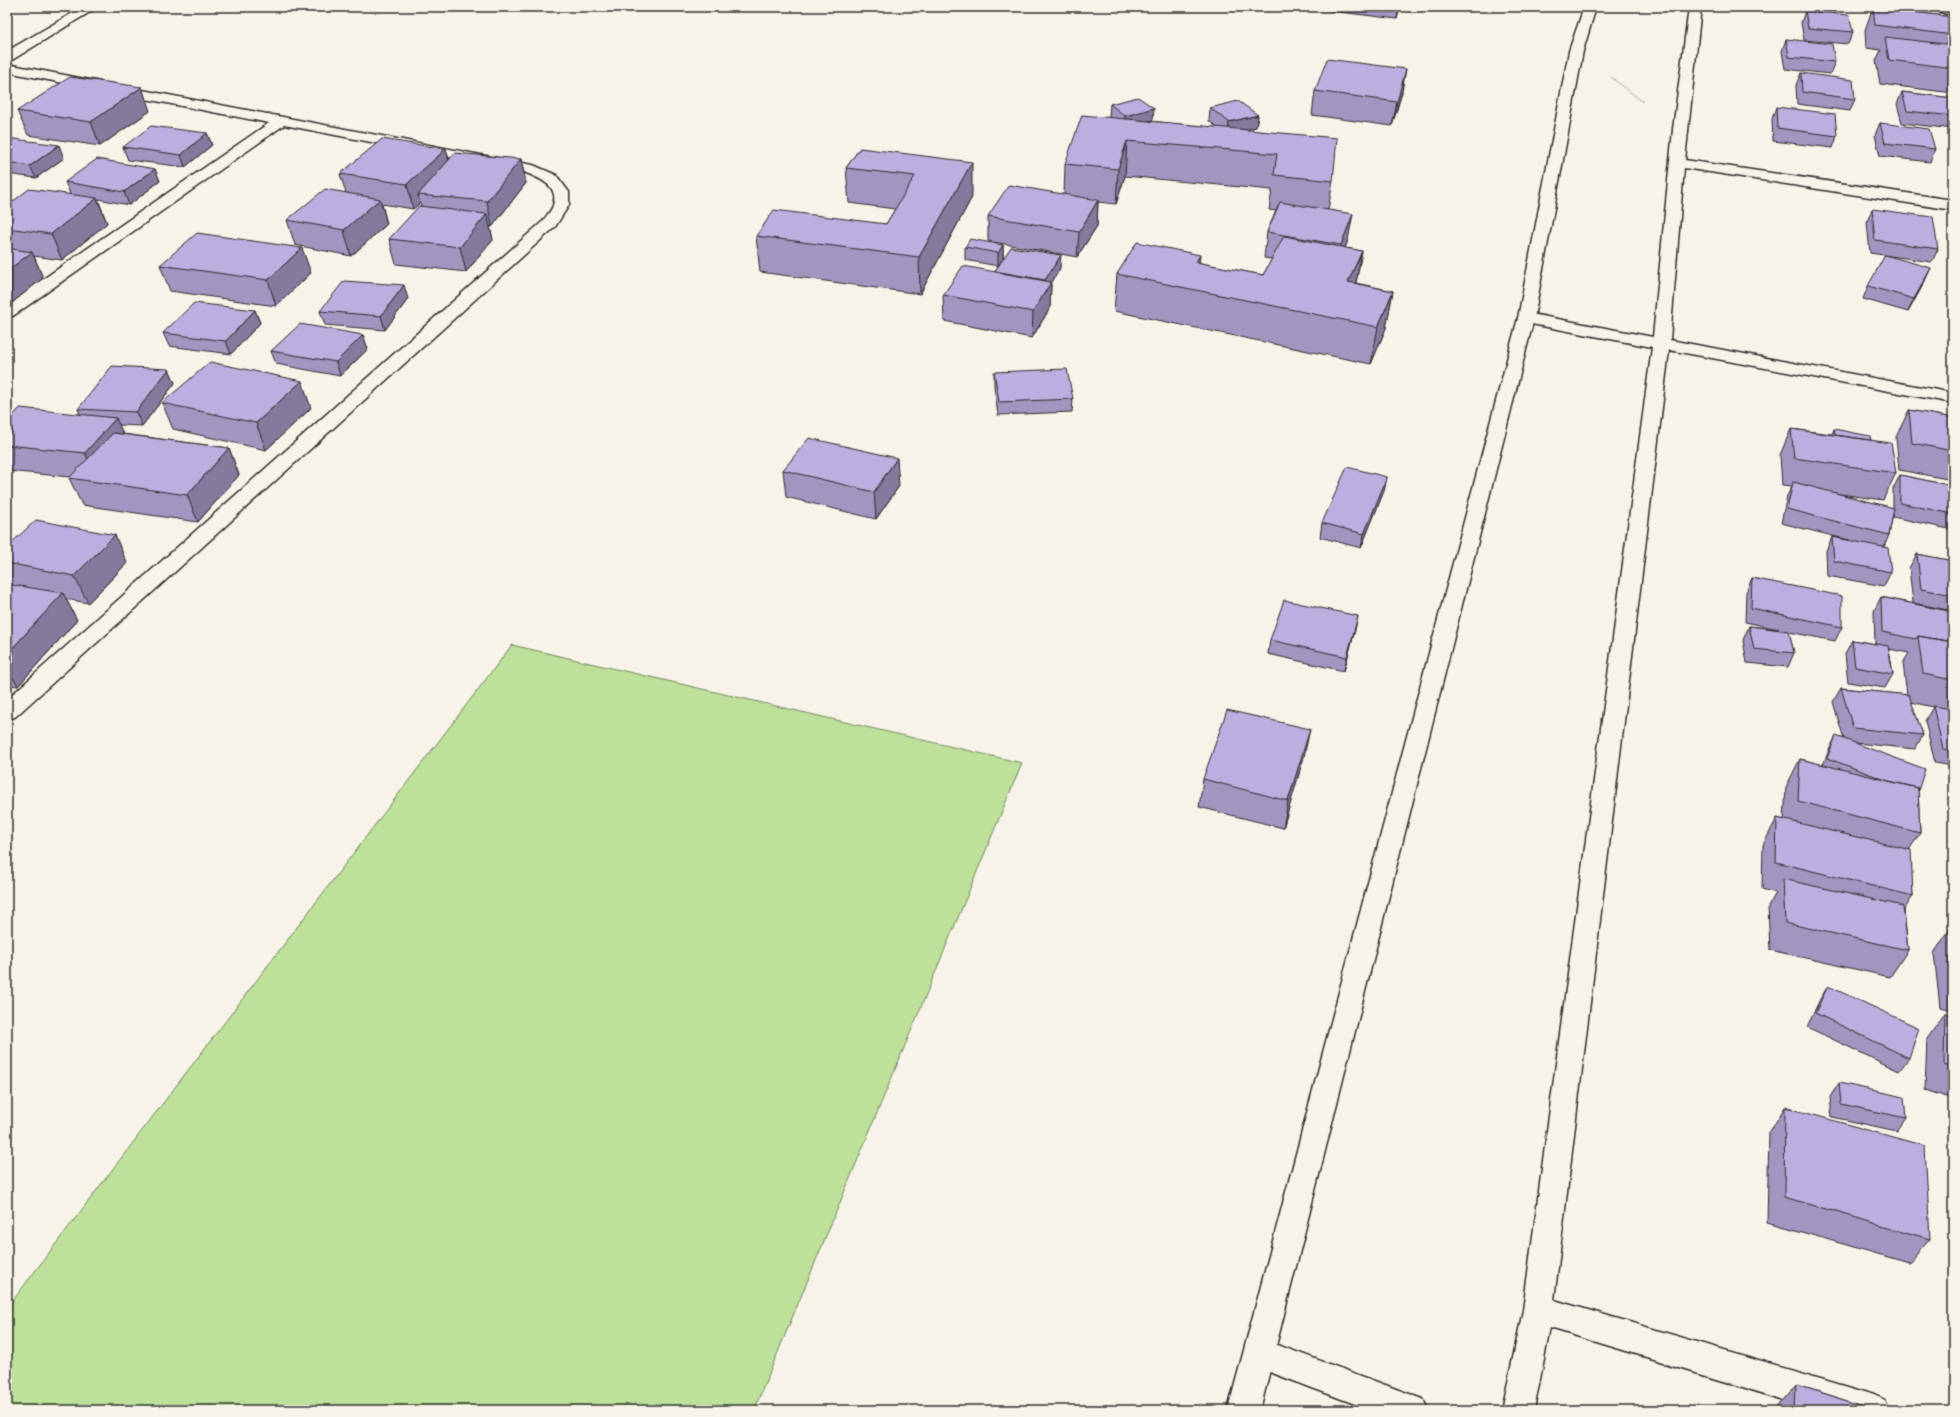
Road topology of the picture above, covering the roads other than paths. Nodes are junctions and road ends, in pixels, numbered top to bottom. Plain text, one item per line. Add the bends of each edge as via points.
1 (92, 7) edge
2 (1590, 7) edge
3 (1695, 7) edge
4 (1901, 7) edge
5 (1953, 21) edge
6 (7, 57) edge
7 (7, 68) edge
8 (282, 120) junction
9 (1678, 163) junction
10 (1953, 206) edge
11 (7, 312) edge
12 (1526, 318) junction
13 (1661, 342) junction
14 (1953, 398) edge
15 (7, 711) edge
16 (1538, 1310) junction
17 (1259, 1353) junction
18 (1244, 1410) edge
19 (1412, 1410) edge
20 (1518, 1410) edge
21 (1874, 1410) edge

1 - 6 street
2 - 12 street via 1576,51
3 - 9 street
4 - 5 street
7 - 8 street
8 - 11 street
8 - 15 street via 528,168 550,178 561,192 561,205 549,224
9 - 10 street
9 - 13 street
12 - 13 street
12 - 17 street
13 - 14 street
13 - 16 street
16 - 20 street
16 - 21 street
17 - 18 street
17 - 19 street

